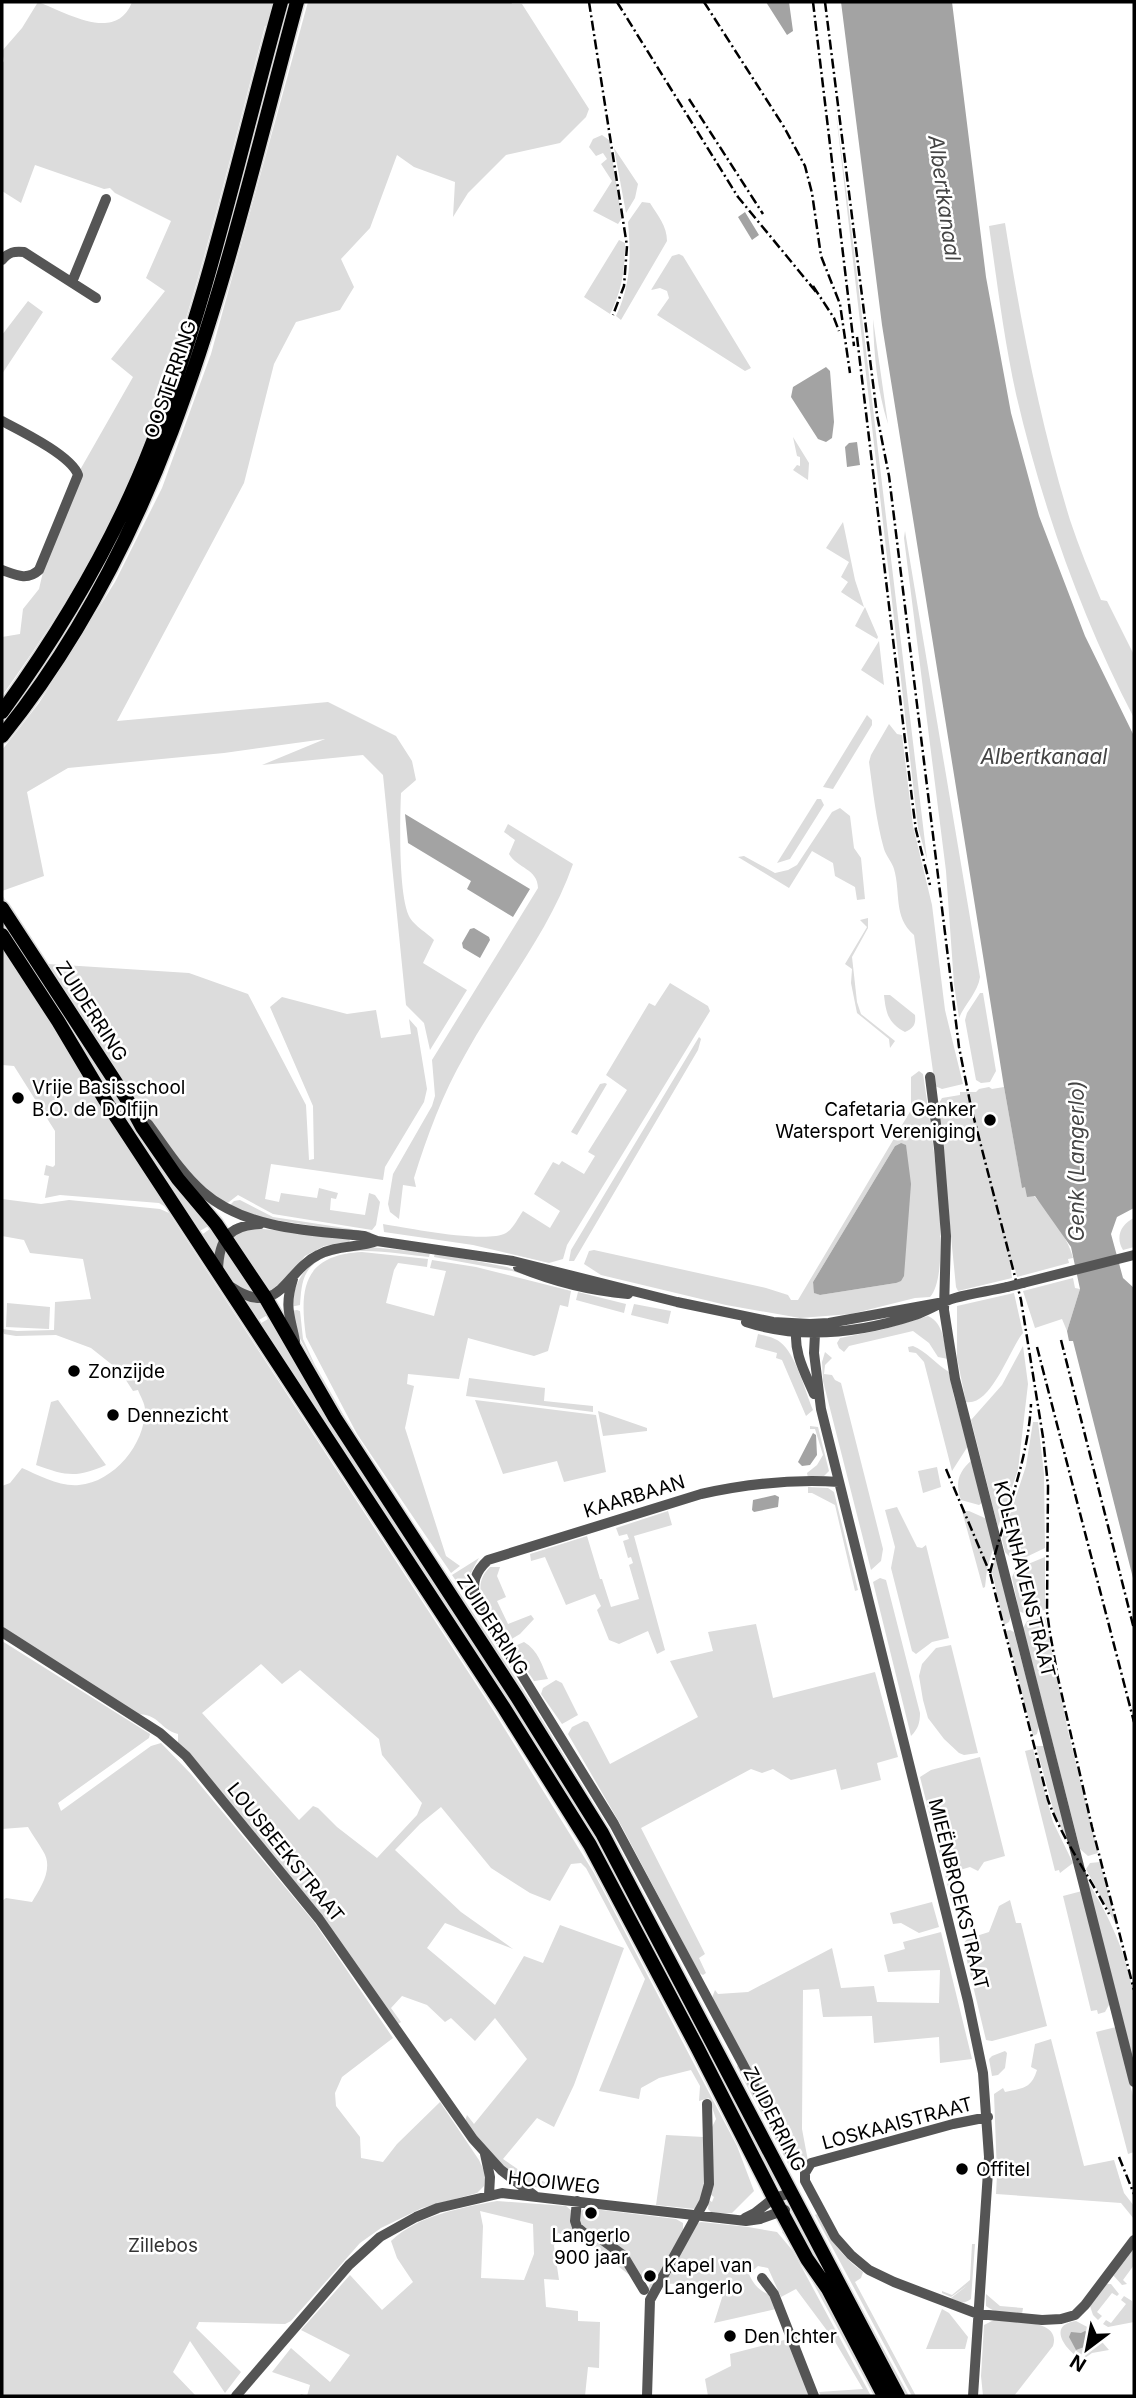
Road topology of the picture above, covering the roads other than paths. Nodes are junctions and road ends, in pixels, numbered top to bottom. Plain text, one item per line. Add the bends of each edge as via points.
1 (281, 2) edge
2 (297, 2) edge
3 (106, 200) dead end
4 (2, 260) edge
5 (72, 282) junction
6 (96, 298) dead end
7 (2, 421) edge
8 (2, 570) edge
9 (2, 712) edge
10 (2, 736) edge
11 (2, 908) edge
12 (2, 935) edge
13 (930, 1077) dead end
14 (128, 1101) junction
15 (269, 1224) junction
16 (226, 1237) junction
17 (377, 1241) junction
18 (1130, 1256) edge
19 (218, 1270) junction
20 (294, 1278) junction
21 (229, 1286) junction
22 (265, 1297) junction
23 (944, 1301) junction
24 (796, 1329) junction
25 (813, 1329) junction
26 (296, 1348) junction
27 (821, 1409) junction
28 (839, 1482) junction
29 (475, 1600) joint
30 (2, 1632) edge
31 (614, 1855) junction
32 (648, 1885) junction
33 (735, 2049) junction
34 (1134, 2082) edge
35 (735, 2085) junction
36 (707, 2104) dead end
37 (988, 2117) junction
38 (485, 2154) junction
39 (792, 2156) dead end
40 (501, 2170) junction
41 (502, 2193) junction
42 (489, 2195) junction
43 (535, 2196) junction
44 (774, 2198) junction
45 (794, 2198) junction
46 (577, 2201) junction
47 (782, 2213) junction
48 (695, 2216) junction
49 (737, 2221) junction
50 (1134, 2240) edge
51 (762, 2278) dead end
52 (644, 2290) dead end
53 (978, 2314) junction
54 (236, 2396) edge
55 (647, 2396) edge
56 (814, 2396) edge
57 (884, 2396) edge
58 (898, 2396) edge
59 (973, 2396) edge

1 - 9 main road, OOSTERRING via 193,326 151,446 97,563
2 - 10 main road, OOSTERRING via 207,331 164,455 88,610
3 - 5 street
4 - 5 street via 15,251 24,252
5 - 6 street
7 - 8 street via 63,458 78,475 39,570 25,578
11 - 14 main road, ZUIDERRING
12 - 19 main road, ZUIDERRING
13 - 23 street, KOLENHAVENSTRAAT via 946,1236
14 - 15 street via 203,1192 240,1215
14 - 16 main road, ZUIDERRING via 178,1179
15 - 16 street via 246,1225
15 - 17 street
16 - 19 street
16 - 22 main road, ZUIDERRING
17 - 20 street via 317,1255
17 - 24 street via 502,1261 566,1283 647,1295
18 - 23 street, bridge
19 - 21 main road, ZUIDERRING
20 - 22 street
20 - 26 street via 288,1309
21 - 22 street via 243,1295
21 - 44 main road, ZUIDERRING via 590,1845
22 - 26 main road, ZUIDERRING
23 - 25 street via 881,1324
23 - 34 street, KOLENHAVENSTRAAT via 963,1412
24 - 25 street
24 - 27 street, MIEËNBROEKSTRAAT via 799,1357
25 - 27 street, MIEËNBROEKSTRAAT
26 - 31 main road, ZUIDERRING via 335,1418
27 - 28 street, MIEËNBROEKSTRAAT
28 - 29 street, KAARBAAN via 737,1486 497,1557 488,1560 474,1578
28 - 37 street, MIEËNBROEKSTRAAT via 968,2001
29 - 32 street, ZUIDERRING
30 - 38 street, LOUSBEEKSTRAAT via 160,1733 186,1756 320,1919
31 - 32 street
31 - 35 main road, ZUIDERRING
32 - 33 street, ZUIDERRING
33 - 35 street
33 - 39 street, ZUIDERRING
35 - 45 main road, ZUIDERRING
36 - 48 street via 709,2185
37 - 53 street, MIEËNBROEKSTRAAT
37 - 53 street, LOSKAAISTRAAT via 811,2164 805,2173 835,2236 869,2270
38 - 40 street, LOUSBEEKSTRAAT
38 - 42 street, LOUSBEEKSTRAAT
40 - 41 street
40 - 43 street, LOUSBEEKSTRAAT
41 - 42 street, HOOIWEG
41 - 43 street, HOOIWEG
42 - 54 street, HOOIWEG via 416,2217 365,2248
43 - 46 street, HOOIWEG
44 - 45 street
44 - 47 main road, ZUIDERRING
44 - 49 street
45 - 47 street, HOOIWEG
45 - 58 main road, ZUIDERRING
46 - 48 street, HOOIWEG
46 - 52 street via 577,2227 623,2255
47 - 49 street, HOOIWEG
47 - 57 main road, ZUIDERRING
48 - 49 street, HOOIWEG
48 - 55 street via 650,2300
50 - 53 street via 1074,2315 1042,2319
51 - 56 street via 774,2294
53 - 59 street, MIEËNBROEKSTRAAT

